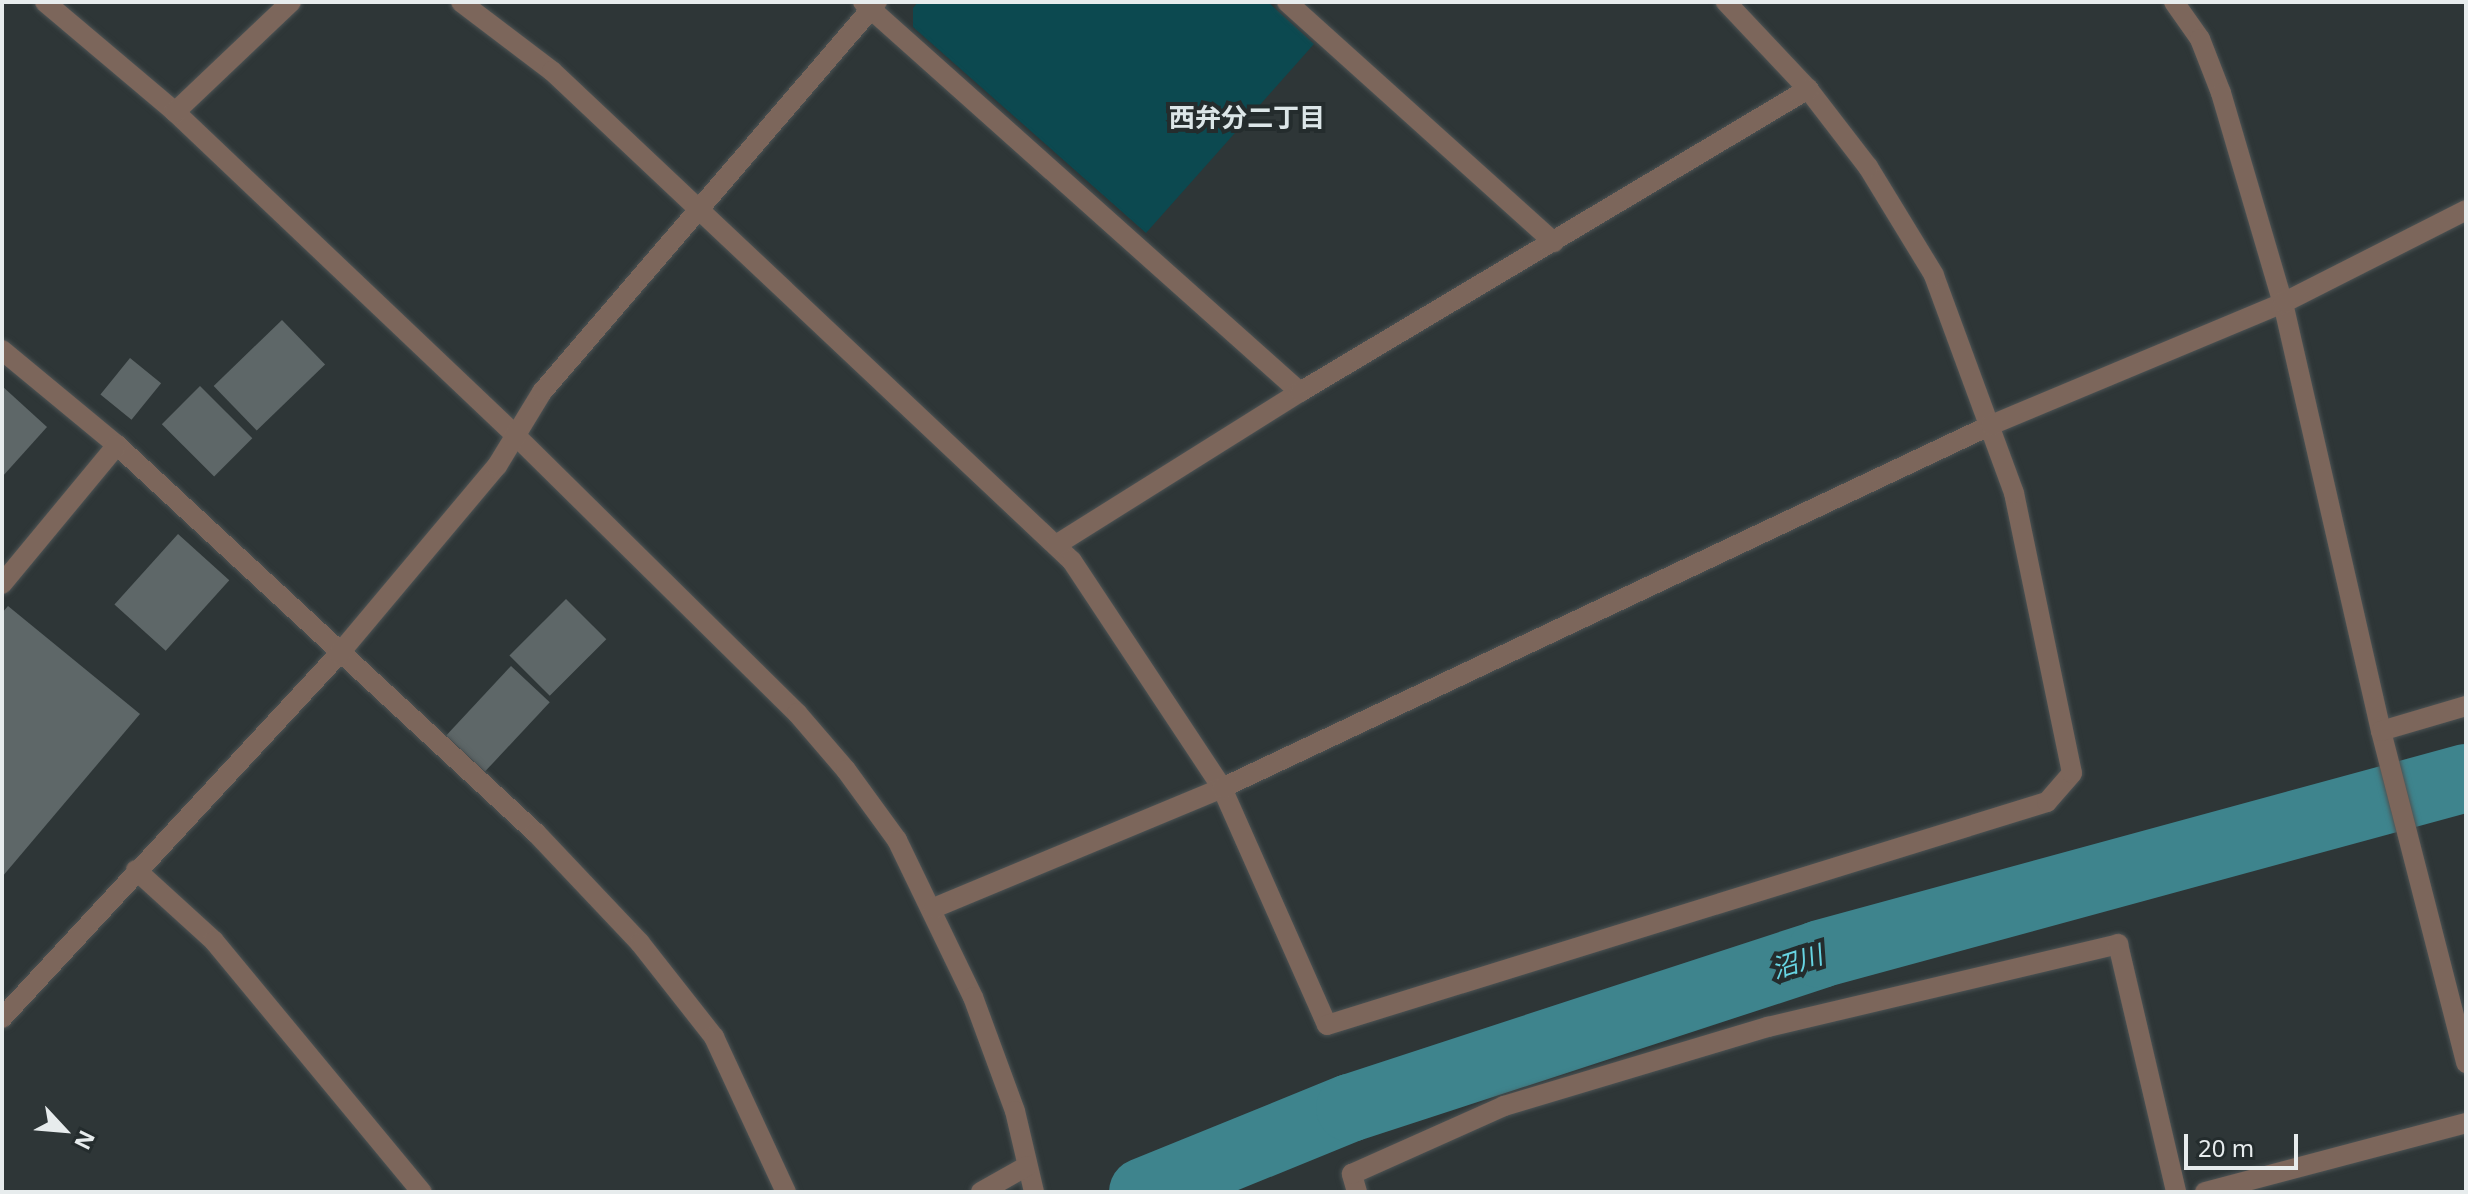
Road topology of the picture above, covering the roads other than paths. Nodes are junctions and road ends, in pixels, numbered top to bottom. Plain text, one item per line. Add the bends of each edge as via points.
1 (45, 2) edge
2 (291, 2) edge
3 (461, 2) edge
4 (1287, 2) edge
5 (1726, 2) edge
6 (2174, 2) edge
7 (870, 4) edge
8 (1808, 89) junction
9 (175, 112) junction
10 (699, 209) junction
11 (2466, 210) edge
12 (1554, 242) junction
13 (2283, 303) junction
14 (2, 350) edge
15 (1300, 392) junction
16 (1991, 425) junction
17 (516, 436) junction
18 (117, 445) junction
19 (1056, 545) junction
20 (2, 584) edge
21 (339, 654) junction
22 (2466, 706) edge
23 (2384, 740) junction
24 (1222, 788) junction
25 (136, 870) junction
26 (934, 908) junction
27 (2, 1018) edge
28 (2466, 1063) edge
29 (2466, 1123) edge
30 (1027, 1166) junction
31 (422, 1192) edge
32 (786, 1192) edge
33 (981, 1192) edge
34 (1034, 1192) edge
35 (1357, 1192) edge
36 (2176, 1192) edge
37 (2205, 1192) edge

1 - 9 street
2 - 9 street
3 - 10 street via 552,71
4 - 12 street
5 - 8 street
6 - 13 street via 2200,39 2221,93
7 - 10 street
7 - 15 street
8 - 12 street
8 - 16 street via 1868,167 1934,275
9 - 17 street
10 - 17 street via 542,392
10 - 19 street
11 - 13 street
12 - 15 street
13 - 16 street
13 - 23 street
14 - 18 street
15 - 19 street
16 - 24 street
16 - 24 street via 2014,493 2072,773 2047,802 1327,1025
17 - 21 street via 497,466
17 - 26 street via 807,724 897,840
18 - 20 street
18 - 21 street
19 - 24 street via 1072,561
21 - 25 street
21 - 32 street via 536,833 640,943 714,1037
22 - 23 street
23 - 28 street
24 - 26 street
25 - 27 street
25 - 31 street via 214,941
26 - 30 street via 994,1054
29 - 37 street
30 - 33 street
30 - 34 street
35 - 36 street via 1352,1174 1504,1106 1768,1027 2118,944

